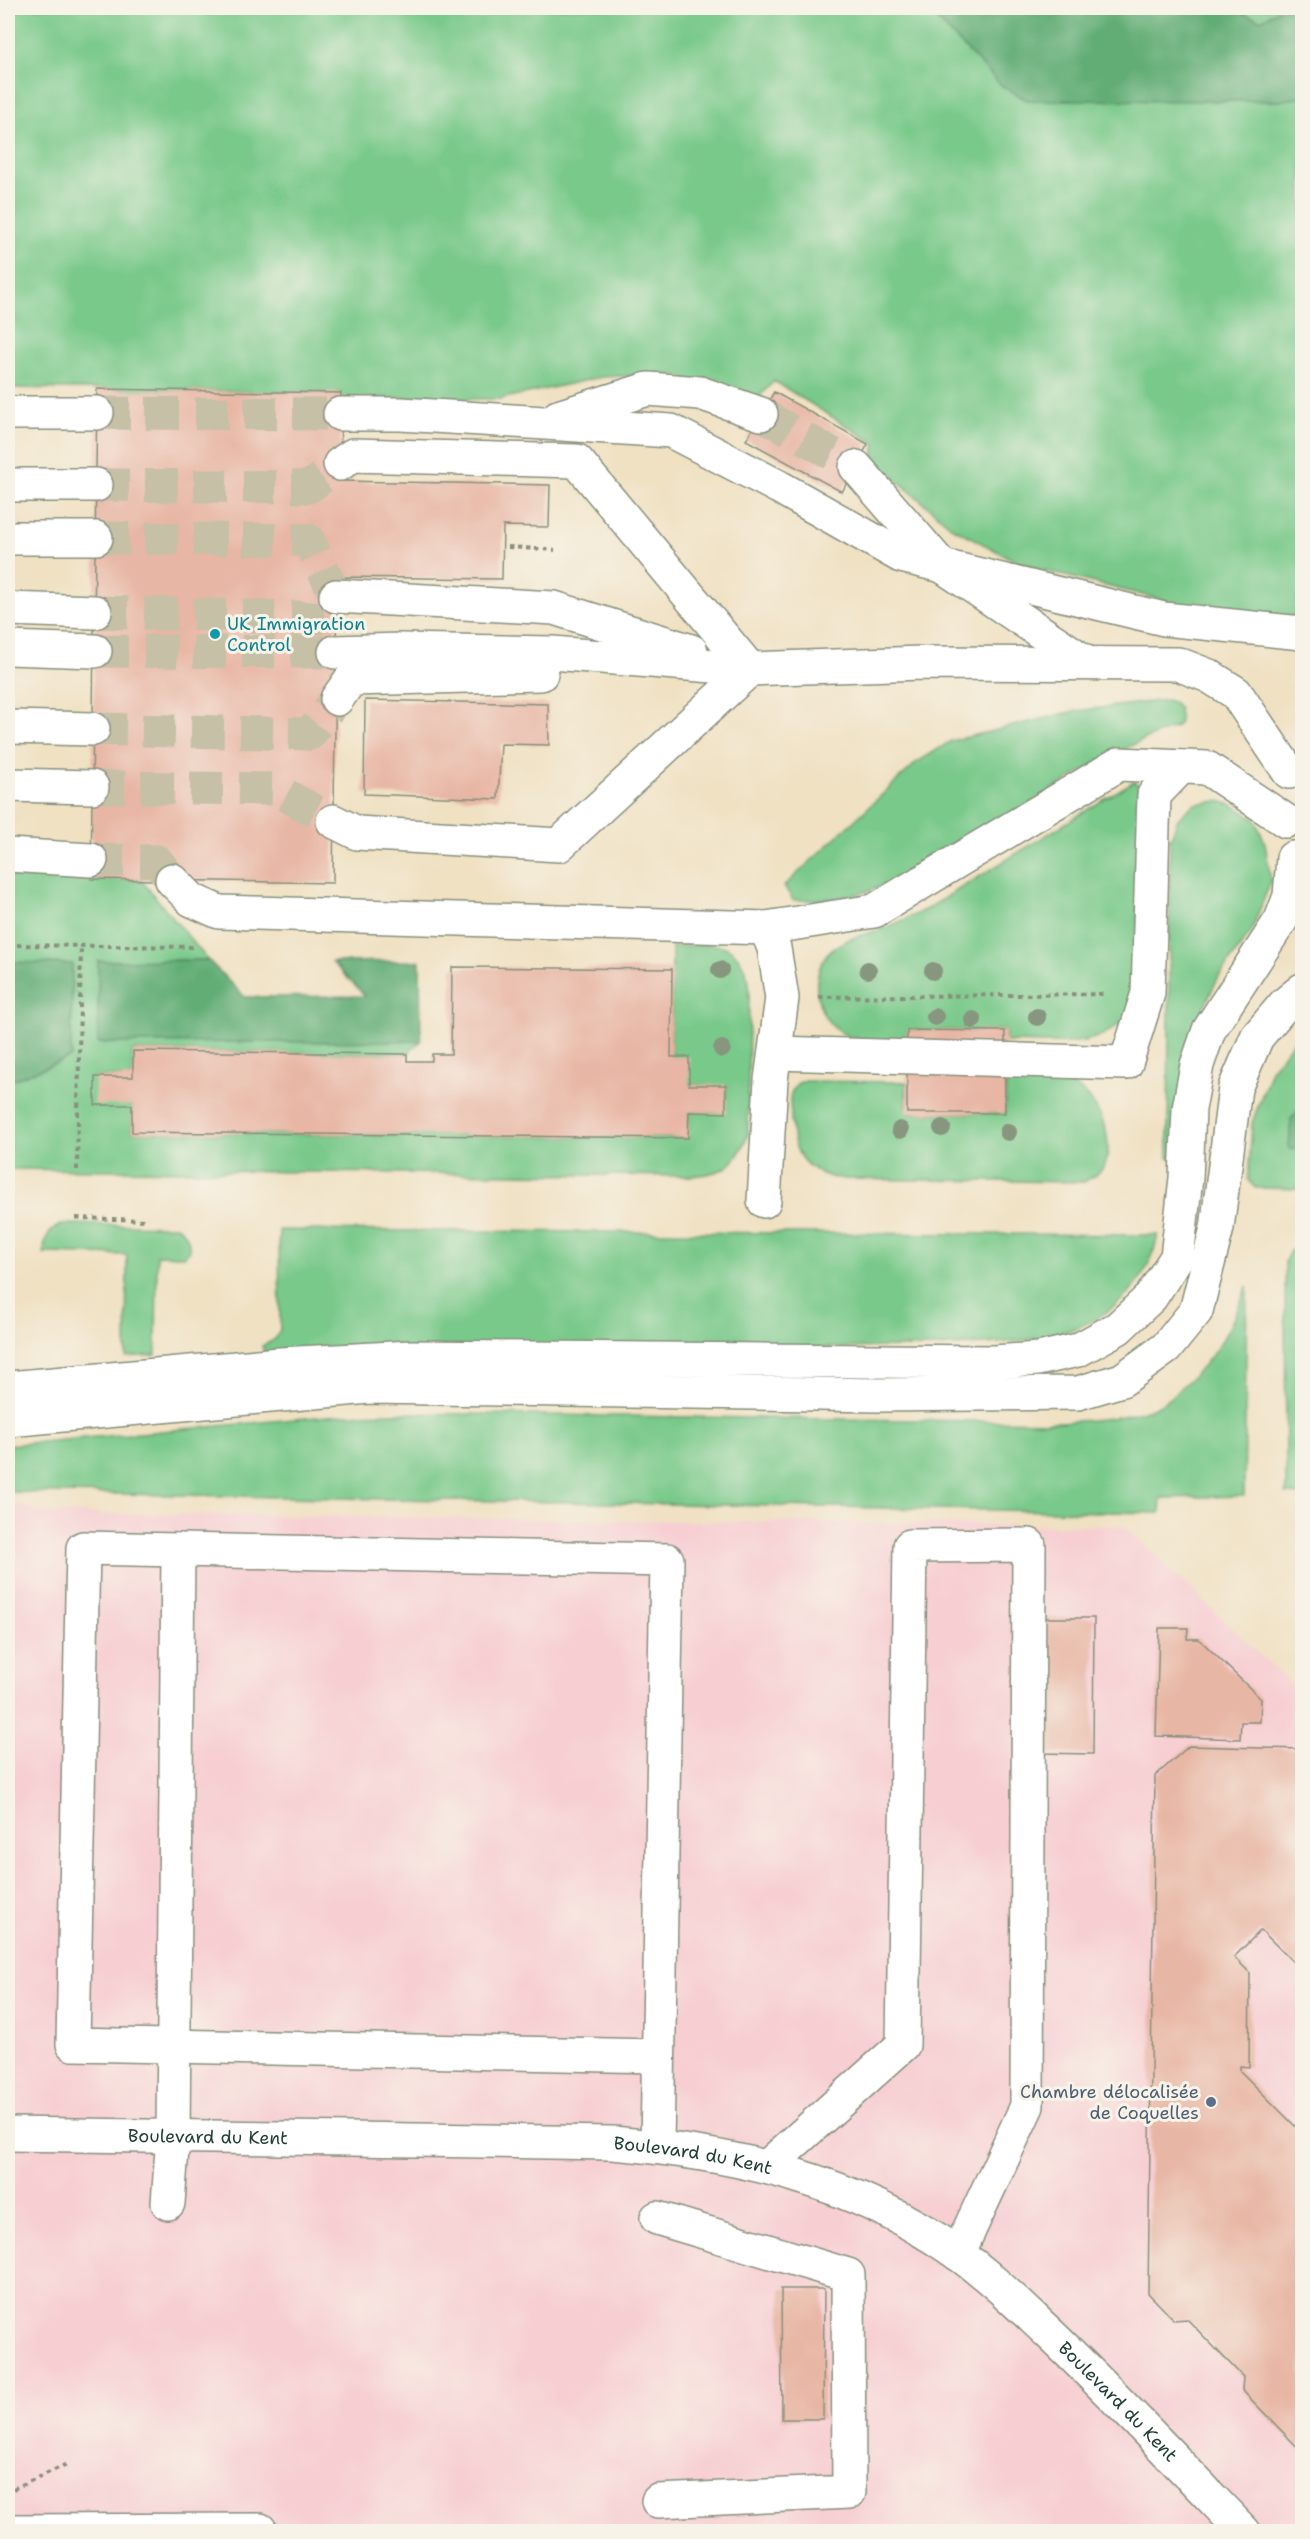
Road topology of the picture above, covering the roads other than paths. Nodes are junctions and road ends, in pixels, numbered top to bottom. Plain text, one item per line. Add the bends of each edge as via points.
1 (8, 413) edge
2 (97, 413) tunnel mouth
3 (340, 414) tunnel mouth
4 (761, 414) tunnel mouth
5 (539, 423) junction
6 (340, 464) tunnel mouth
7 (855, 467) tunnel mouth
8 (8, 485) edge
9 (96, 485) tunnel mouth
10 (8, 538) edge
11 (96, 538) tunnel mouth
12 (941, 565) junction
13 (336, 607) tunnel mouth
14 (8, 609) edge
15 (95, 612) tunnel mouth
16 (1302, 633) edge
17 (8, 648) edge
18 (95, 651) tunnel mouth
19 (335, 652) tunnel mouth
20 (1085, 662) junction
21 (750, 669) junction
22 (337, 699) tunnel mouth
23 (8, 727) edge
24 (93, 729) tunnel mouth
25 (1295, 762) edge
26 (1180, 767) junction
27 (8, 785) edge
28 (93, 786) tunnel mouth
29 (333, 821) tunnel mouth
30 (1286, 821) junction
31 (8, 855) edge
32 (91, 860) tunnel mouth
33 (1298, 866) edge
34 (172, 880) tunnel mouth
35 (766, 928) junction
36 (1302, 990) edge
37 (775, 1053) junction
38 (764, 1201) dead end
39 (8, 1388) edge
40 (8, 1420) edge
41 (178, 1550) junction
42 (174, 2046) junction
43 (657, 2056) junction
44 (8, 2134) edge
45 (173, 2136) junction
46 (657, 2146) junction
47 (768, 2166) junction
48 (168, 2203) dead end
49 (657, 2218) dead end
50 (958, 2254) junction
51 (658, 2501) dead end
52 (260, 2530) dead end
53 (8, 2531) edge
54 (1244, 2532) edge

1 - 2 street
3 - 5 street
4 - 5 street via 700,393 648,389
5 - 12 street via 671,431 901,556
6 - 21 street via 353,455 577,460
7 - 12 street
8 - 9 street
10 - 11 street
12 - 16 street via 1164,619
12 - 20 street
13 - 21 street via 553,629
14 - 15 street
17 - 18 street
19 - 21 street via 552,653
20 - 21 street
20 - 25 street via 1178,664 1209,676 1236,693
21 - 22 street via 351,679
21 - 29 street via 559,845 357,833
23 - 24 street
25 - 30 street
26 - 30 street via 1207,768
26 - 35 street via 1119,764 874,911
26 - 37 street via 1154,795 1148,993 1126,1063
27 - 28 street
30 - 33 street
31 - 32 street
33 - 39 street via 1281,920 1209,1030 1197,1065 1177,1257 1151,1297 1118,1328 1078,1350 1038,1359 994,1362 391,1358
34 - 35 street via 192,900 219,912
35 - 37 street via 774,948 782,998
36 - 40 street via 1257,1037 1235,1088 1217,1228 1196,1311 1166,1348 1122,1380 1078,1393 879,1395 369,1387
37 - 38 street
41 - 42 street
41 - 42 street via 83,1548 73,2044
41 - 43 street via 667,1560
42 - 43 street
42 - 45 street
43 - 46 street
44 - 45 street, Boulevard du Kent
45 - 46 street, Boulevard du Kent
45 - 48 street
46 - 47 street, Boulevard du Kent
47 - 50 street, Boulevard du Kent via 857,2198
47 - 50 street via 903,2044 910,1546 1029,1545 1027,2106
49 - 51 street via 848,2275 849,2298 849,2492
50 - 54 street, Boulevard du Kent via 999,2286 1070,2353
52 - 53 street

